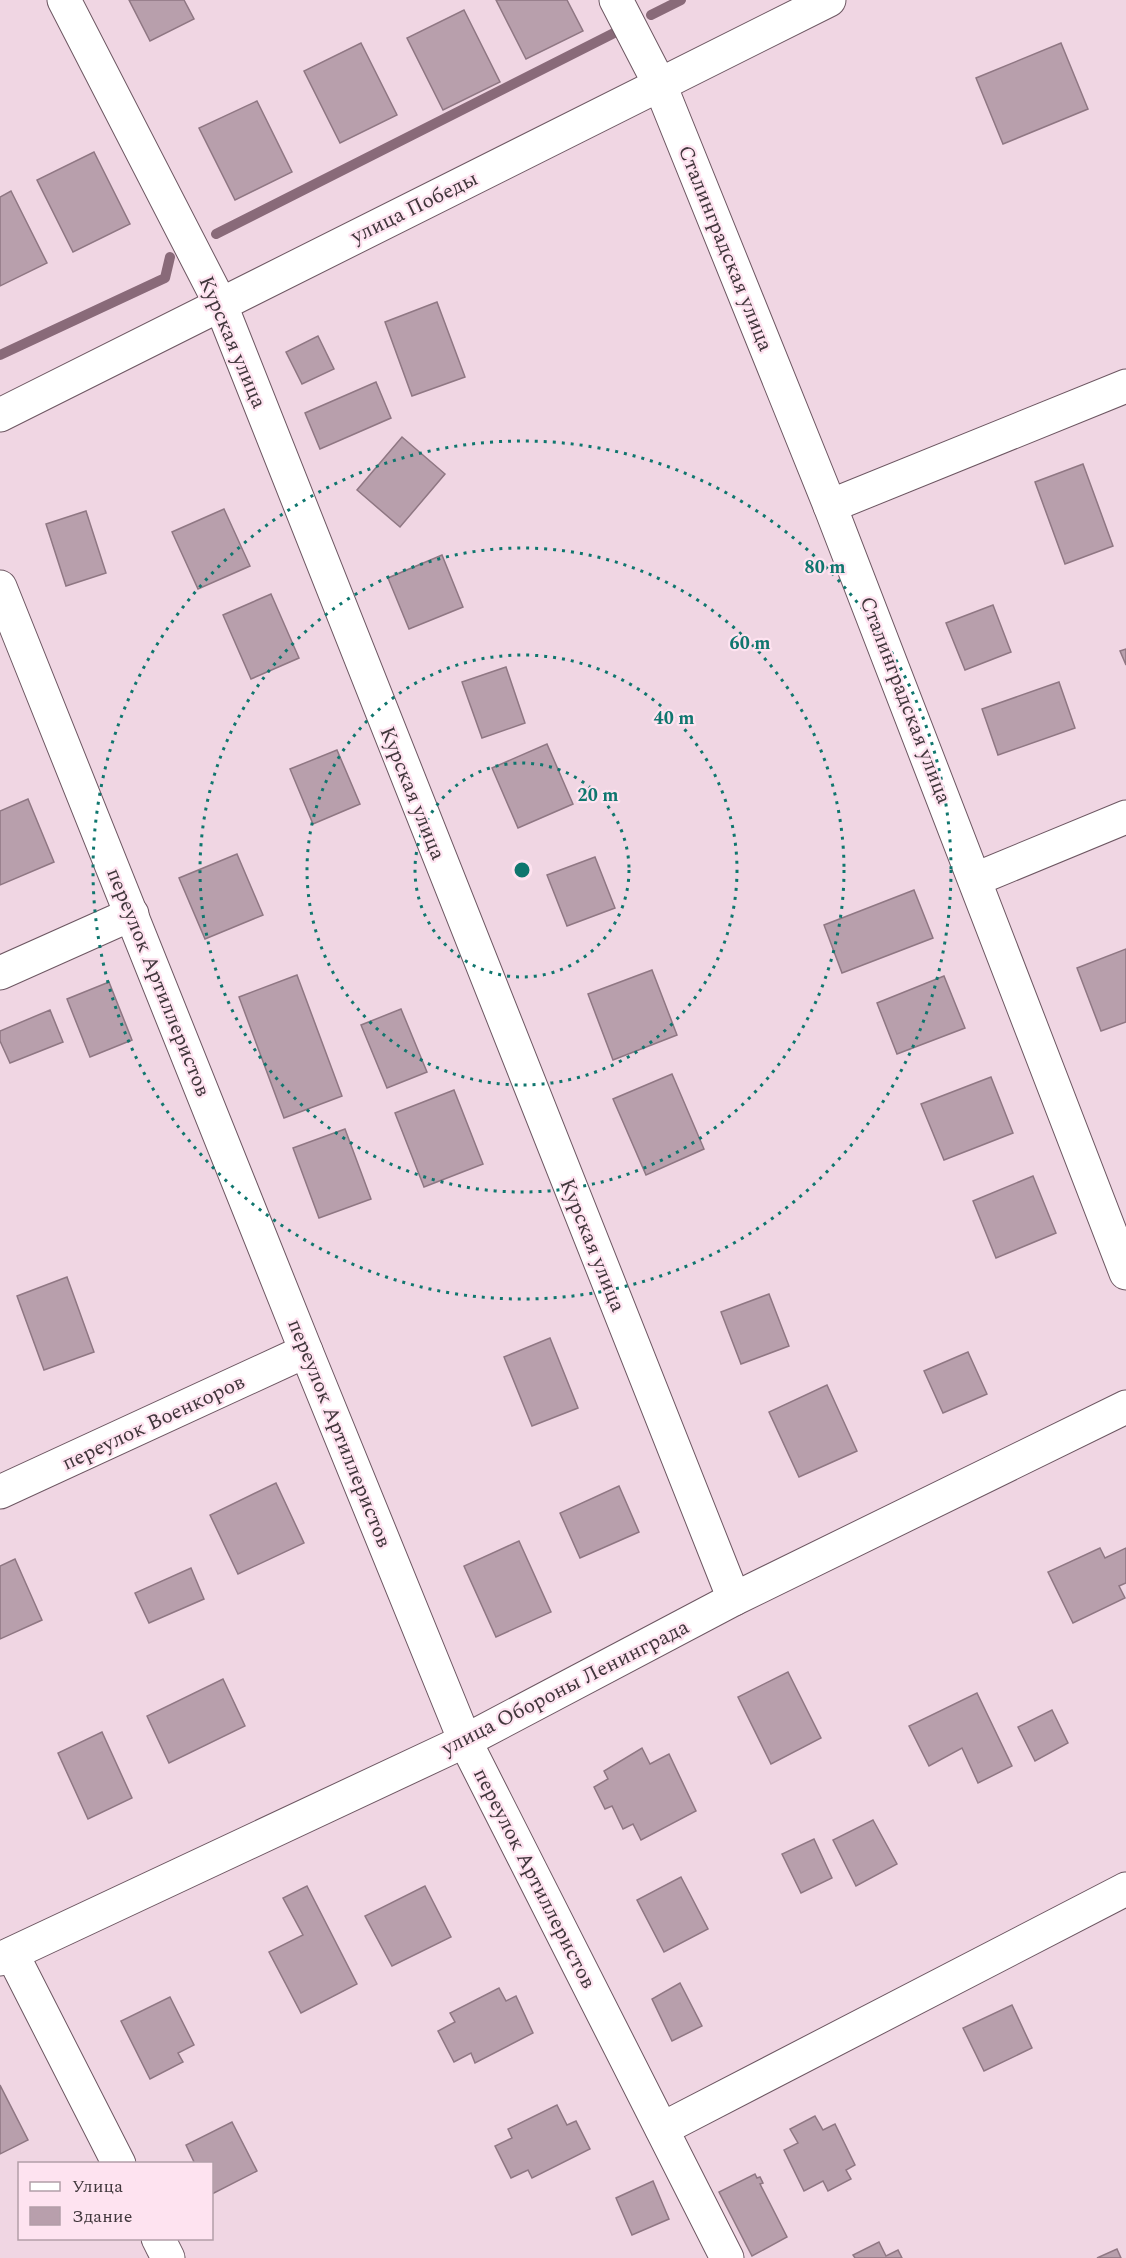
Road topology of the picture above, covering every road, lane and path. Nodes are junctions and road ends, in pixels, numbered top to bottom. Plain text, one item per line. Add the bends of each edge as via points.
1 (64, 0) edge
2 (616, 0) edge
3 (829, 0) edge
4 (660, 85) junction
5 (220, 303) junction
6 (1126, 386) edge
7 (0, 415) edge
8 (830, 507) junction
9 (0, 587) edge
10 (1126, 818) edge
11 (976, 879) junction
12 (132, 914) junction
13 (0, 973) edge
14 (1126, 1273) edge
15 (306, 1351) junction
16 (1126, 1407) edge
17 (0, 1492) edge
18 (734, 1599) junction
19 (465, 1741) junction
20 (1126, 1889) edge
21 (6, 1957) edge
22 (662, 2129) junction
23 (118, 2162) edge
24 (159, 2240) edge
25 (168, 2258) edge
26 (727, 2258) edge

1 - 5 street, Курская улица
2 - 4 street, Сталинградская улица
3 - 4 street, улица Победы
4 - 5 street, улица Победы
4 - 8 street, Сталинградская улица
5 - 7 street, улица Победы
5 - 18 street, Курская улица
6 - 8 street
8 - 11 street, Сталинградская улица
9 - 12 street, переулок Артиллеристов
10 - 11 street
11 - 14 street, Сталинградская улица
12 - 13 street
12 - 15 street, переулок Артиллеристов
15 - 17 street, переулок Военкоров
15 - 19 street, переулок Артиллеристов
16 - 18 street, улица Обороны Ленинграда
18 - 19 street, улица Обороны Ленинграда
19 - 21 street, улица Обороны Ленинграда
19 - 22 street, переулок Артиллеристов
20 - 22 street
21 - 23 street
22 - 26 street, переулок Артиллеристов
24 - 25 street

